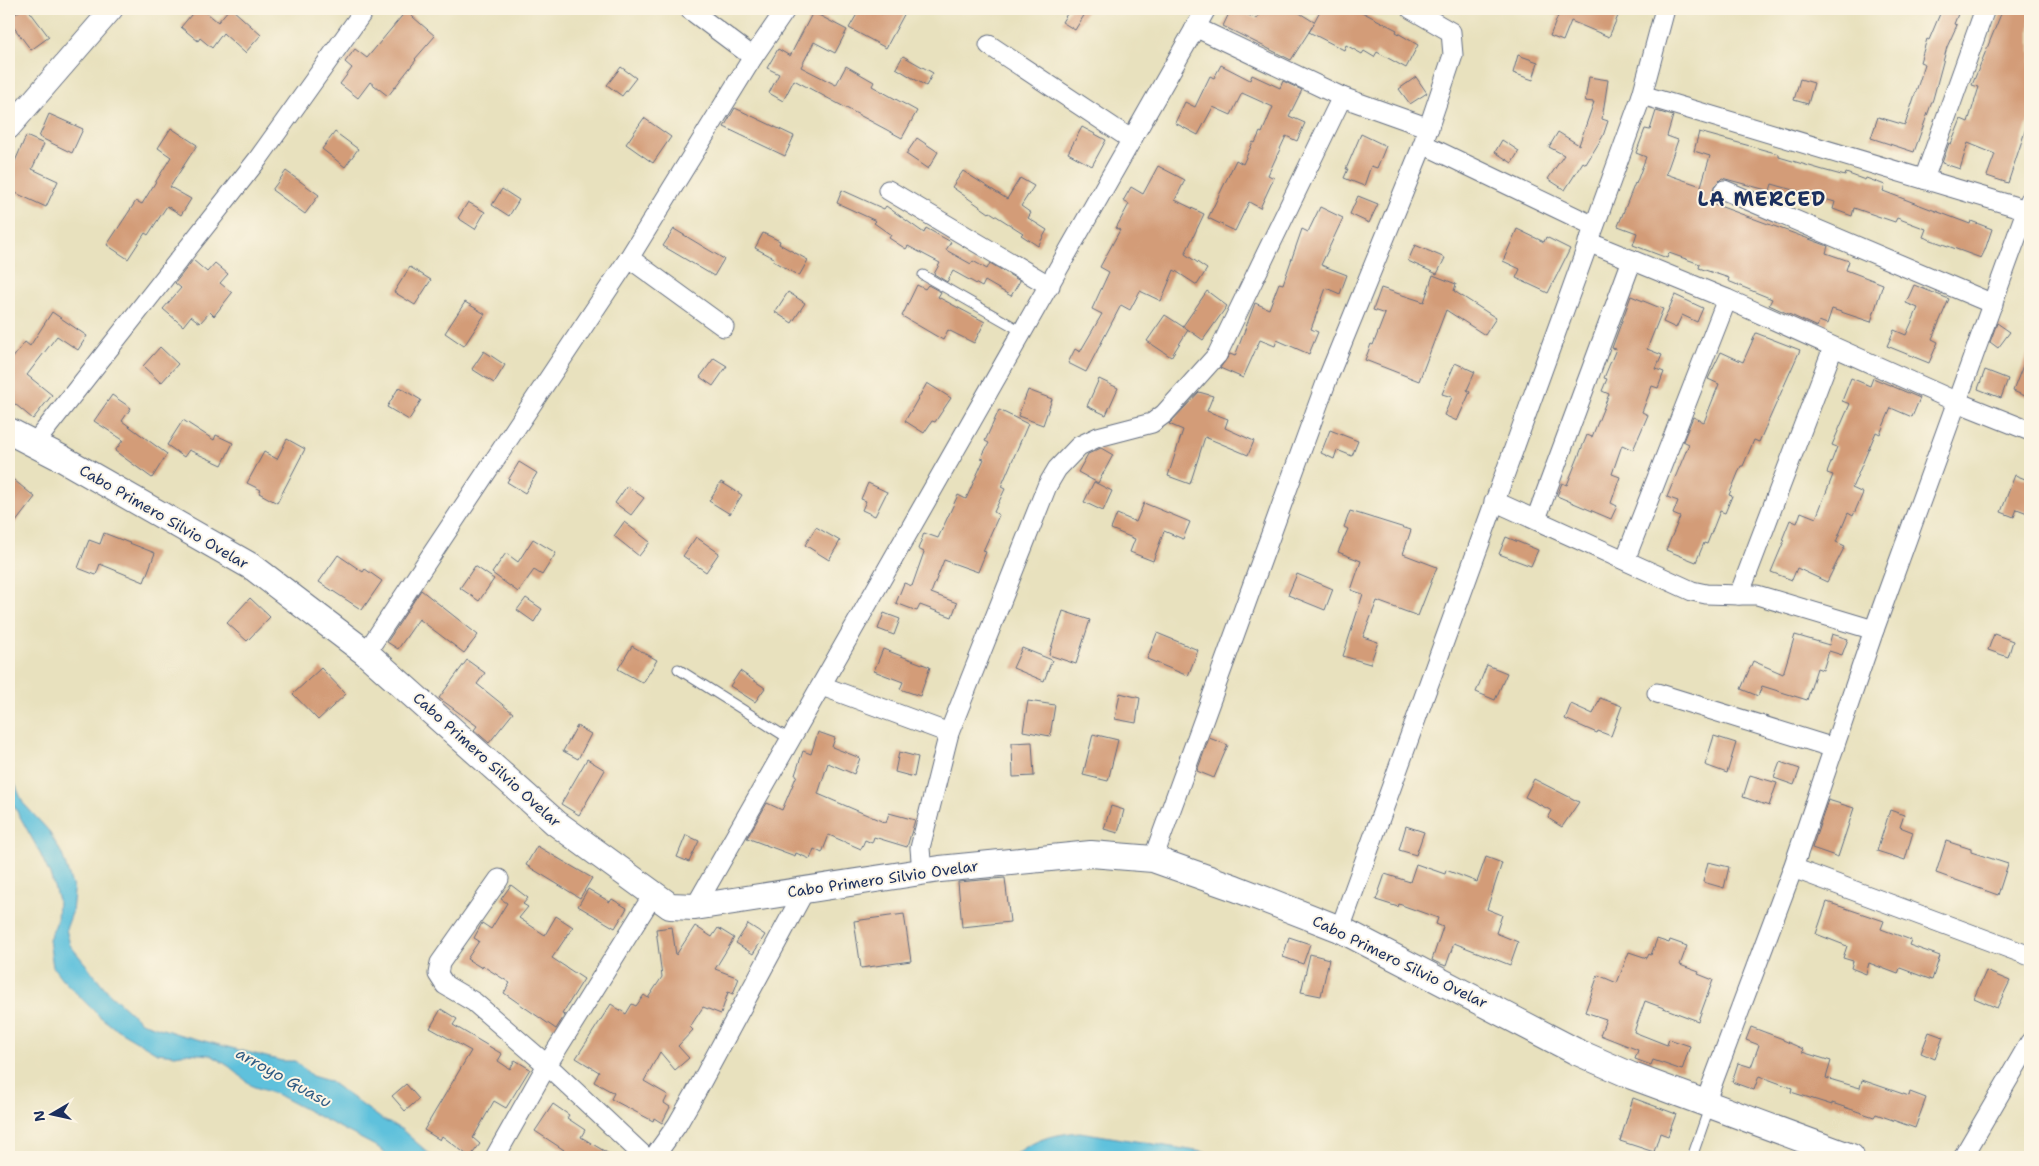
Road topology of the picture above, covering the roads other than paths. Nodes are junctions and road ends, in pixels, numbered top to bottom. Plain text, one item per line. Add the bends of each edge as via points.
1 (112, 9) edge
2 (365, 9) edge
3 (689, 9) edge
4 (786, 9) edge
5 (1206, 9) edge
6 (1411, 9) edge
7 (1665, 9) edge
8 (1986, 9) edge
9 (1195, 27) junction
10 (989, 45) dead end
11 (753, 57) junction
12 (1642, 95) junction
13 (1342, 97) junction
14 (9, 128) edge
15 (1426, 136) junction
16 (1132, 140) junction
17 (1924, 180) junction
18 (888, 190) dead end
19 (1724, 190) dead end
20 (2028, 205) edge
21 (1591, 234) junction
22 (629, 258) junction
23 (1632, 260) junction
24 (923, 275) dead end
25 (1050, 286) junction
26 (1727, 299) junction
27 (1993, 304) junction
28 (724, 327) dead end
29 (1024, 332) junction
30 (1833, 348) junction
31 (1957, 402) junction
32 (2030, 431) edge
33 (9, 432) edge
34 (34, 444) junction
35 (1494, 501) junction
36 (1536, 519) junction
37 (1625, 560) junction
38 (1739, 595) junction
39 (1874, 630) junction
40 (366, 653) junction
41 (678, 668) dead end
42 (822, 686) junction
43 (1657, 693) dead end
44 (949, 733) junction
45 (791, 740) junction
46 (1834, 748) junction
47 (1153, 859) junction
48 (1793, 868) junction
49 (922, 872) junction
50 (499, 879) dead end
51 (805, 890) junction
52 (653, 895) junction
53 (696, 907) junction
54 (1340, 929) junction
55 (2030, 956) edge
56 (2030, 1042) edge
57 (547, 1066) junction
58 (1708, 1104) junction
59 (495, 1157) edge
60 (645, 1157) edge
61 (654, 1157) edge
62 (1692, 1157) edge
63 (1851, 1157) edge
64 (1963, 1157) edge

1 - 14 street
2 - 34 street via 258,159
3 - 11 street
4 - 11 street
5 - 9 street
6 - 15 street via 1451,32 1453,56
7 - 12 street
8 - 17 street
9 - 13 street
9 - 16 street
10 - 16 street
11 - 22 street
12 - 17 street
12 - 21 street
13 - 15 street
13 - 44 street via 1217,355 1152,423 1098,437 1079,446 1057,468 1046,486
15 - 21 street
15 - 47 street via 1327,380
16 - 25 street
17 - 20 street
18 - 25 street
19 - 27 street
20 - 27 street
21 - 23 street
21 - 35 street
22 - 28 street
22 - 40 street
23 - 26 street
23 - 36 street
24 - 29 lane
25 - 29 street
26 - 30 street
26 - 37 street
27 - 31 street
29 - 42 street
30 - 31 street
30 - 38 street
31 - 32 street
31 - 39 street
33 - 34 main road, Cabo Primero Silvio Ovelar
34 - 40 main road, Cabo Primero Silvio Ovelar via 254,568
35 - 36 street
35 - 54 street
36 - 37 street
37 - 38 street via 1692,591
38 - 39 street via 1757,595
39 - 46 street
40 - 52 main road, Cabo Primero Silvio Ovelar via 556,823
41 - 45 lane
42 - 44 street
42 - 45 street
43 - 46 street
44 - 49 street via 920,848
45 - 53 street
46 - 48 street
47 - 49 main road, Cabo Primero Silvio Ovelar via 1091,854
47 - 54 main road, Cabo Primero Silvio Ovelar
48 - 55 street
48 - 58 street
49 - 51 main road, Cabo Primero Silvio Ovelar
50 - 57 street via 440,963 438,974 445,985 474,1002
51 - 53 main road, Cabo Primero Silvio Ovelar
51 - 61 street via 696,1092
52 - 53 main road, Cabo Primero Silvio Ovelar via 670,906
52 - 57 street
54 - 58 main road, Cabo Primero Silvio Ovelar via 1575,1051
56 - 64 street
57 - 59 street
57 - 60 street
58 - 62 lane
58 - 63 main road, Cabo Primero Silvio Ovelar

